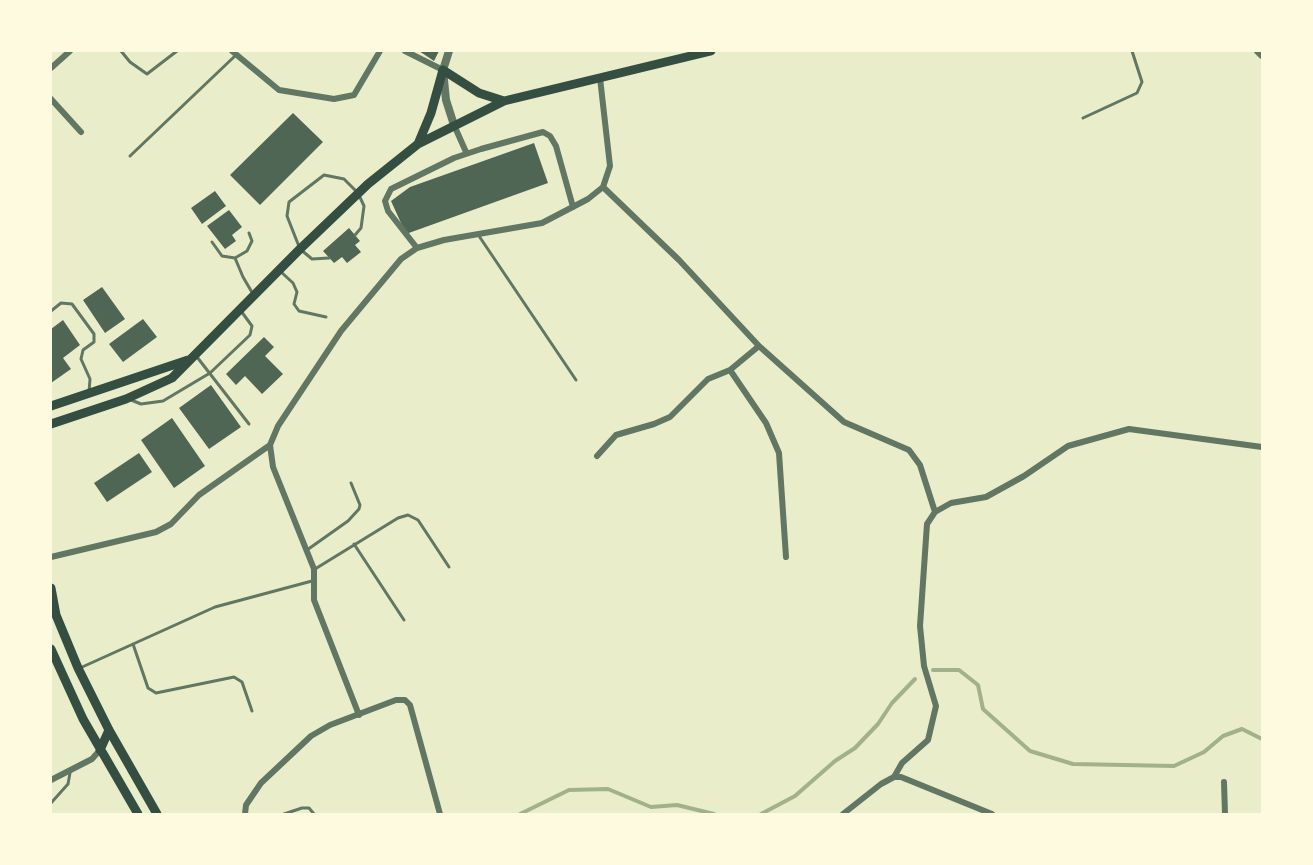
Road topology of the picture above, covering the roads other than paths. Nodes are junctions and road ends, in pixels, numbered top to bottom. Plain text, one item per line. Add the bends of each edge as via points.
1 (70, 51) edge
2 (121, 51) edge
3 (177, 51) edge
4 (380, 51) edge
5 (405, 51) edge
6 (449, 51) edge
7 (711, 51) edge
8 (1132, 51) edge
9 (1258, 51) edge
10 (234, 53) edge
11 (1262, 55) edge
12 (51, 68) edge
13 (443, 70) junction
14 (600, 78) junction
15 (51, 99) edge
16 (504, 101) junction
17 (1083, 118) dead end
18 (453, 125) junction
19 (81, 132) dead end
20 (418, 144) junction
21 (466, 153) junction
22 (130, 156) dead end
23 (603, 187) junction
24 (358, 194) junction
25 (573, 207) junction
26 (249, 233) dead end
27 (355, 235) dead end
28 (479, 236) junction
29 (212, 242) dead end
30 (417, 248) junction
31 (300, 249) junction
32 (236, 258) junction
33 (329, 258) dead end
34 (279, 270) junction
35 (254, 295) junction
36 (240, 309) junction
37 (51, 311) edge
38 (326, 318) dead end
39 (759, 346) junction
40 (192, 357) junction
41 (730, 370) junction
42 (210, 373) junction
43 (576, 380) dead end
44 (88, 394) junction
45 (126, 399) junction
46 (51, 406) edge
47 (61, 422) junction
48 (51, 424) edge
49 (249, 424) dead end
50 (51, 432) edge
51 (270, 445) junction
52 (1262, 447) edge
53 (597, 456) dead end
54 (351, 483) dead end
55 (935, 513) junction
56 (354, 544) junction
57 (307, 550) junction
58 (51, 557) edge
59 (786, 557) dead end
60 (449, 567) dead end
61 (314, 569) junction
62 (312, 581) junction
63 (51, 588) edge
64 (404, 620) dead end
65 (133, 644) junction
66 (51, 648) edge
67 (78, 668) junction
68 (252, 711) dead end
69 (359, 715) junction
70 (109, 730) junction
71 (100, 750) junction
72 (70, 771) junction
73 (894, 777) junction
74 (51, 780) edge
75 (1224, 782) dead end
76 (51, 803) edge
77 (138, 814) edge
78 (157, 814) edge
79 (244, 814) edge
80 (284, 814) edge
81 (314, 814) edge
82 (440, 814) edge
83 (844, 814) edge
84 (992, 814) edge
85 (1225, 814) edge

1 - 12 street
2 - 3 lane via 147,74
4 - 10 street via 354,96 334,99 279,90
5 - 13 street
6 - 13 street
7 - 14 highway
8 - 17 lane via 1142,82 1137,93
9 - 11 street
10 - 22 lane
13 - 16 highway via 479,93
13 - 18 street
13 - 20 highway
14 - 16 highway
14 - 23 street via 610,166
15 - 19 street
16 - 18 highway
18 - 20 highway
18 - 21 street
20 - 24 highway
21 - 25 street via 543,132 556,146
21 - 30 street via 391,189 385,201 388,211
23 - 25 street
23 - 39 street via 679,260
24 - 27 lane via 364,206 361,228
24 - 31 highway
24 - 31 lane via 344,179 324,175 290,202 287,216
25 - 28 street via 542,223
26 - 32 lane via 252,241 247,251
28 - 30 street
28 - 43 lane
29 - 32 lane via 222,256
30 - 51 street via 401,259 341,331 278,426
31 - 33 lane via 312,259
31 - 34 highway
32 - 35 lane
34 - 35 highway
34 - 38 lane via 297,292 294,304 299,311
35 - 36 highway
36 - 40 highway
36 - 42 lane via 252,326 250,335
37 - 44 lane via 61,303 72,304 94,334 94,342 83,350 81,359 90,379
39 - 41 street
39 - 55 street via 843,422 909,450 920,465
40 - 42 lane
40 - 44 highway
40 - 45 highway via 172,378
41 - 53 street via 708,379 662,422 616,435
41 - 59 street via 766,423 779,453
42 - 45 lane via 163,401 141,404
42 - 49 lane
44 - 46 highway
45 - 47 highway
47 - 48 highway
47 - 50 highway
51 - 57 street via 273,467
51 - 58 street via 199,495 171,524 156,532
52 - 55 street via 1129,429 1068,446 986,496 951,502
54 - 57 lane via 359,509
55 - 73 street via 927,524 920,626 924,666 936,706 928,740 902,763
56 - 60 lane via 408,515 418,520
56 - 61 lane
56 - 64 lane
57 - 61 street
61 - 62 street
62 - 65 lane via 215,608
62 - 69 street via 314,600
63 - 67 highway via 56,615
65 - 67 lane
65 - 68 lane via 148,688 156,693 234,678 242,682
66 - 71 highway
67 - 70 highway
69 - 79 street via 311,736 261,783
69 - 82 street via 396,700 411,705
70 - 71 highway
70 - 78 highway
71 - 72 street
71 - 77 highway
72 - 74 street
72 - 76 lane via 68,784
73 - 83 street via 861,797
73 - 84 street
75 - 85 street
80 - 81 lane via 302,808 309,808

